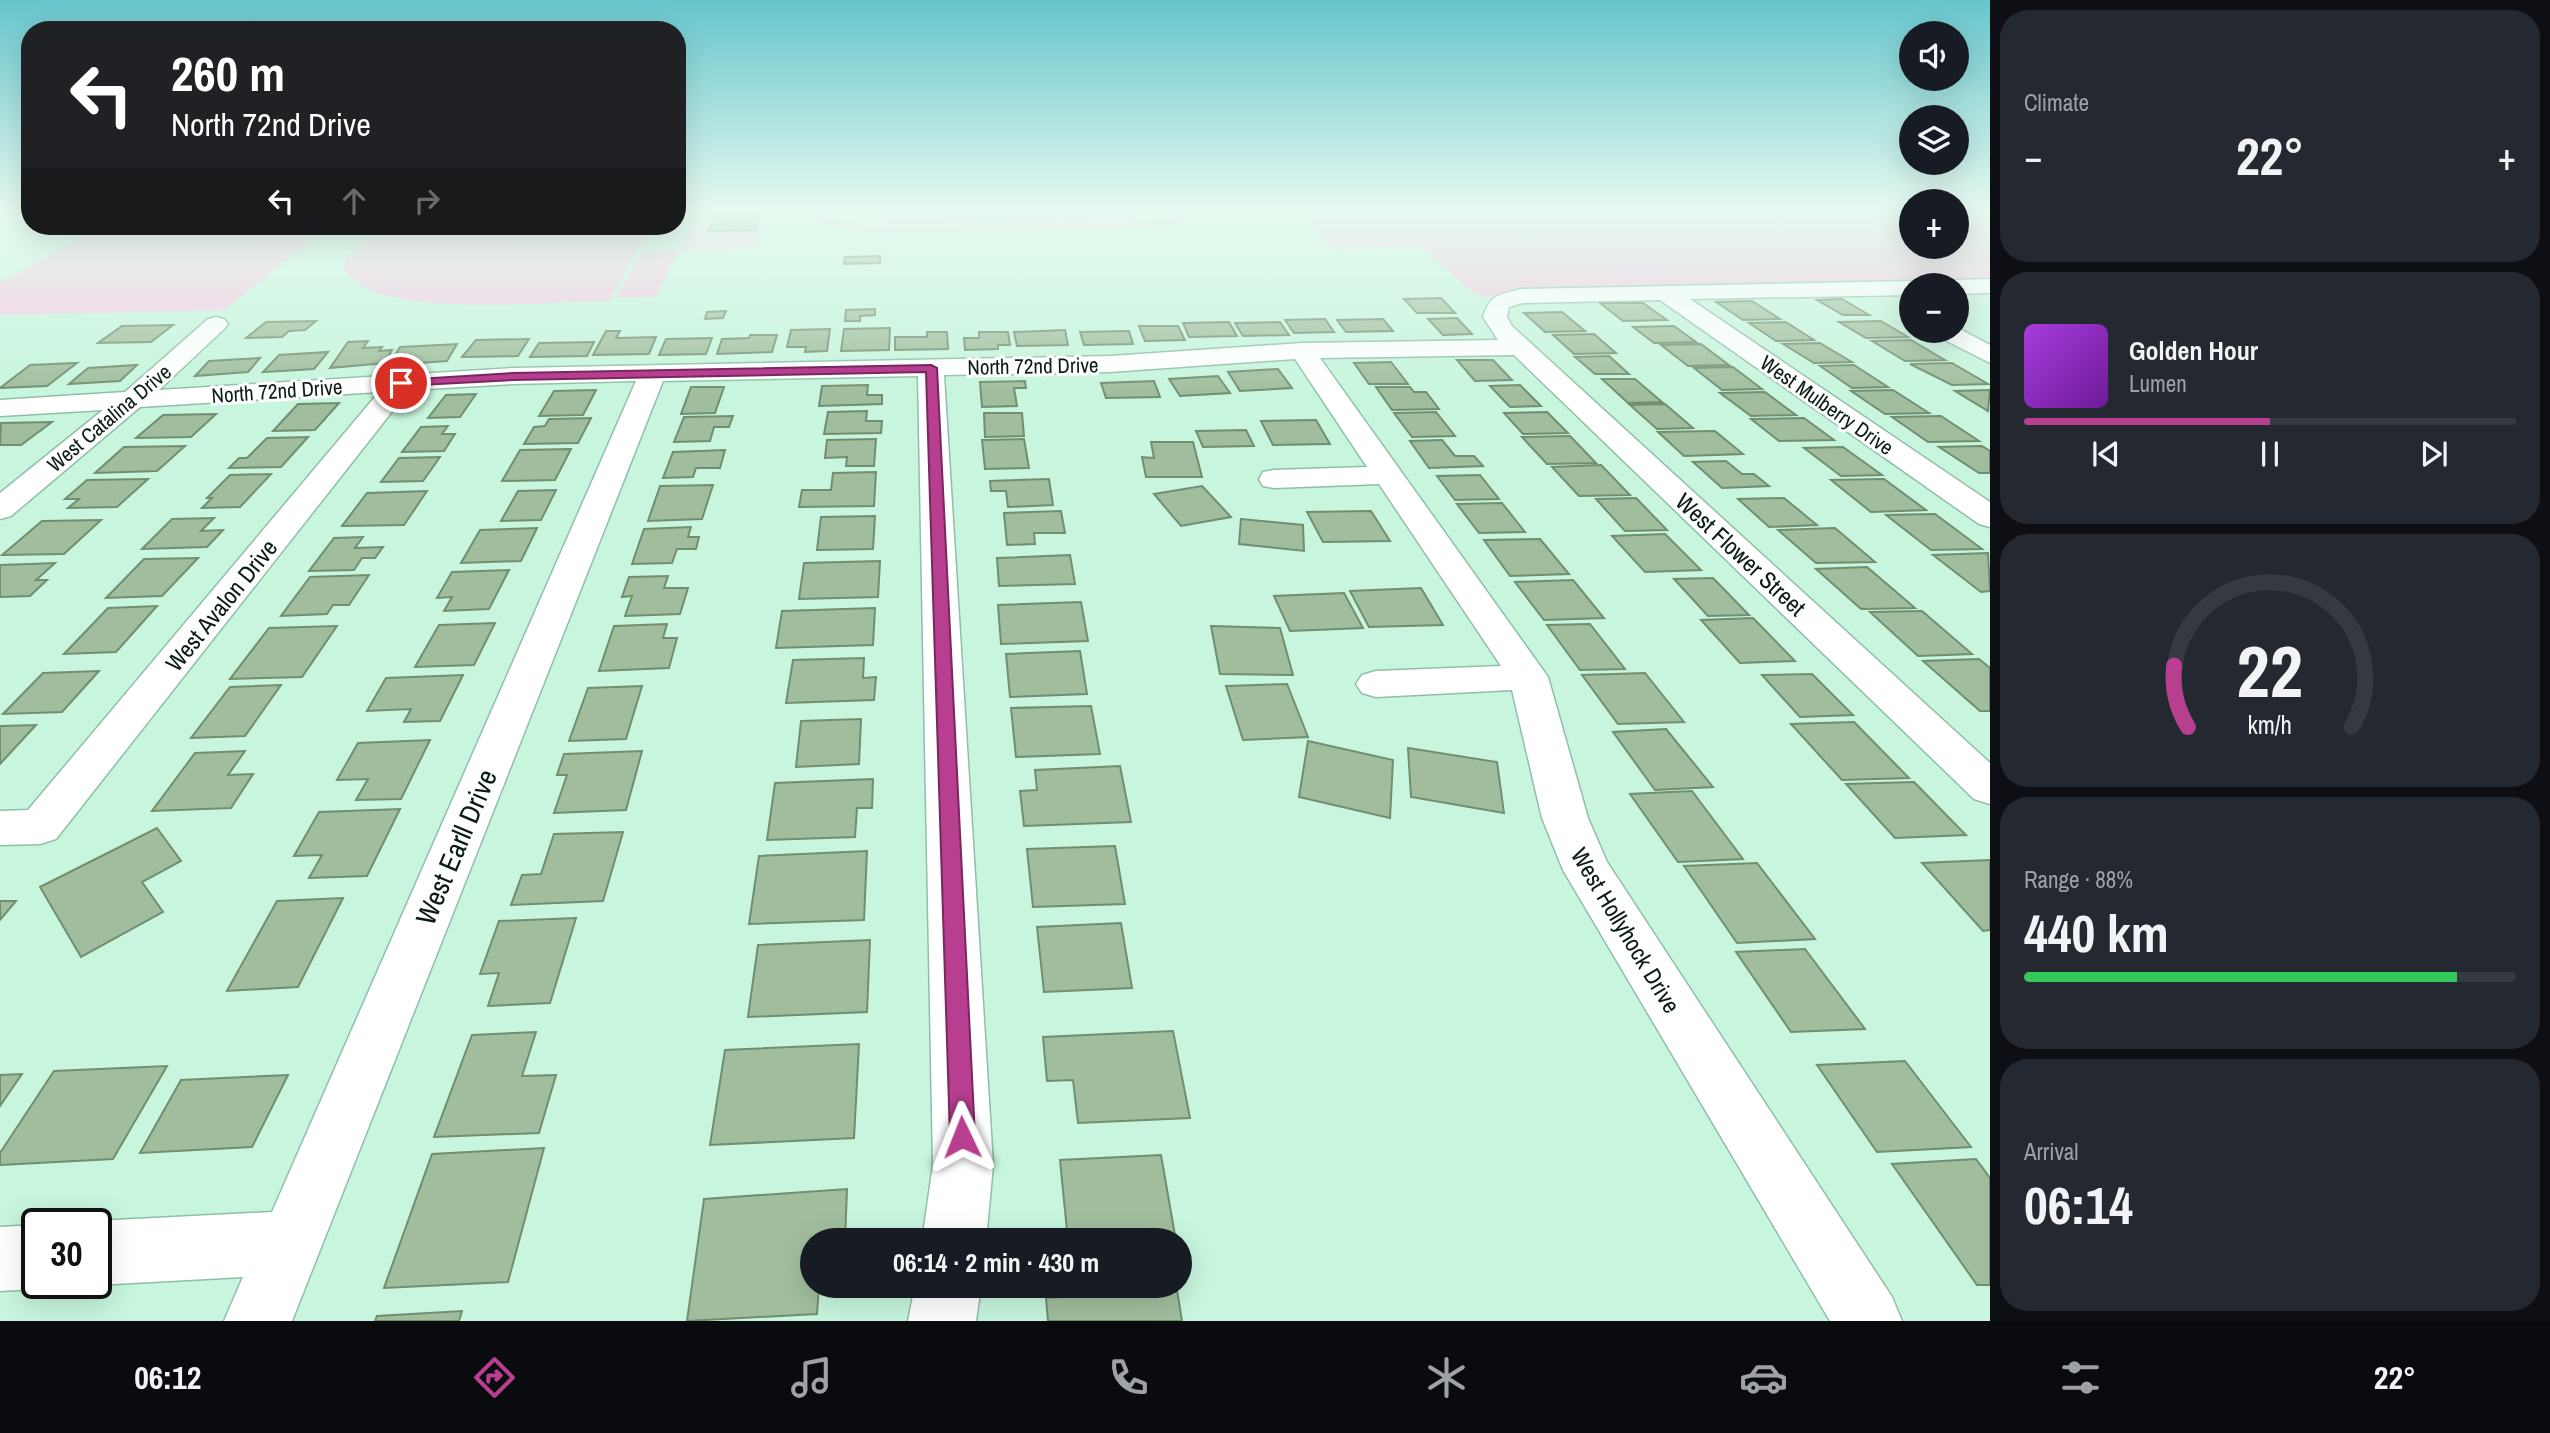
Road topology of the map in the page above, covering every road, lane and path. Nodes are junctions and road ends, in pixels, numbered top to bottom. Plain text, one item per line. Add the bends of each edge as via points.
1 (1990, 286) edge
2 (1969, 287) edge
3 (1899, 288) edge
4 (1868, 289) junction
5 (1664, 292) junction
6 (1899, 306) edge
7 (216, 324) dead end
8 (1968, 343) edge
9 (1520, 347) junction
10 (1302, 351) junction
11 (1990, 355) edge
12 (931, 368) junction
13 (653, 373) junction
14 (401, 383) junction
15 (132, 400) junction
16 (0, 408) edge
17 (1389, 475) junction
18 (1274, 480) dead end
19 (0, 509) edge
20 (1990, 517) edge
21 (1528, 677) junction
22 (1376, 684) dead end
23 (1990, 788) edge
24 (20, 828) edge
25 (956, 1228) edge
26 (292, 1243) junction
27 (112, 1252) edge
28 (21, 1258) edge
29 (0, 1259) edge
30 (946, 1298) edge
31 (258, 1321) edge
32 (942, 1321) edge
33 (1868, 1321) edge

1 - 2 street
3 - 4 street
4 - 5 street
4 - 6 street
5 - 9 street, West Flower Street via 1521,296 1499,303 1495,317
5 - 20 street, West Mulberry Drive
7 - 15 street, West Catalina Drive
8 - 11 street
9 - 10 street, North 72nd Drive
9 - 23 street, West Flower Street
10 - 12 street, North 72nd Drive via 1110,364
10 - 17 street, West Hollyhock Drive
12 - 13 street, North 72nd Drive
12 - 25 street via 963,1164
13 - 14 street, North 72nd Drive
13 - 26 street, West Earll Drive
14 - 15 street, North 72nd Drive
14 - 24 street, West Avalon Drive
15 - 16 street, North 72nd Drive
15 - 19 street, West Catalina Drive
17 - 18 street
17 - 21 street, West Hollyhock Drive
21 - 22 street
21 - 33 street, West Hollyhock Drive via 1565,818 1587,870
26 - 27 street
26 - 31 street, West Earll Drive
28 - 29 street
30 - 32 street

